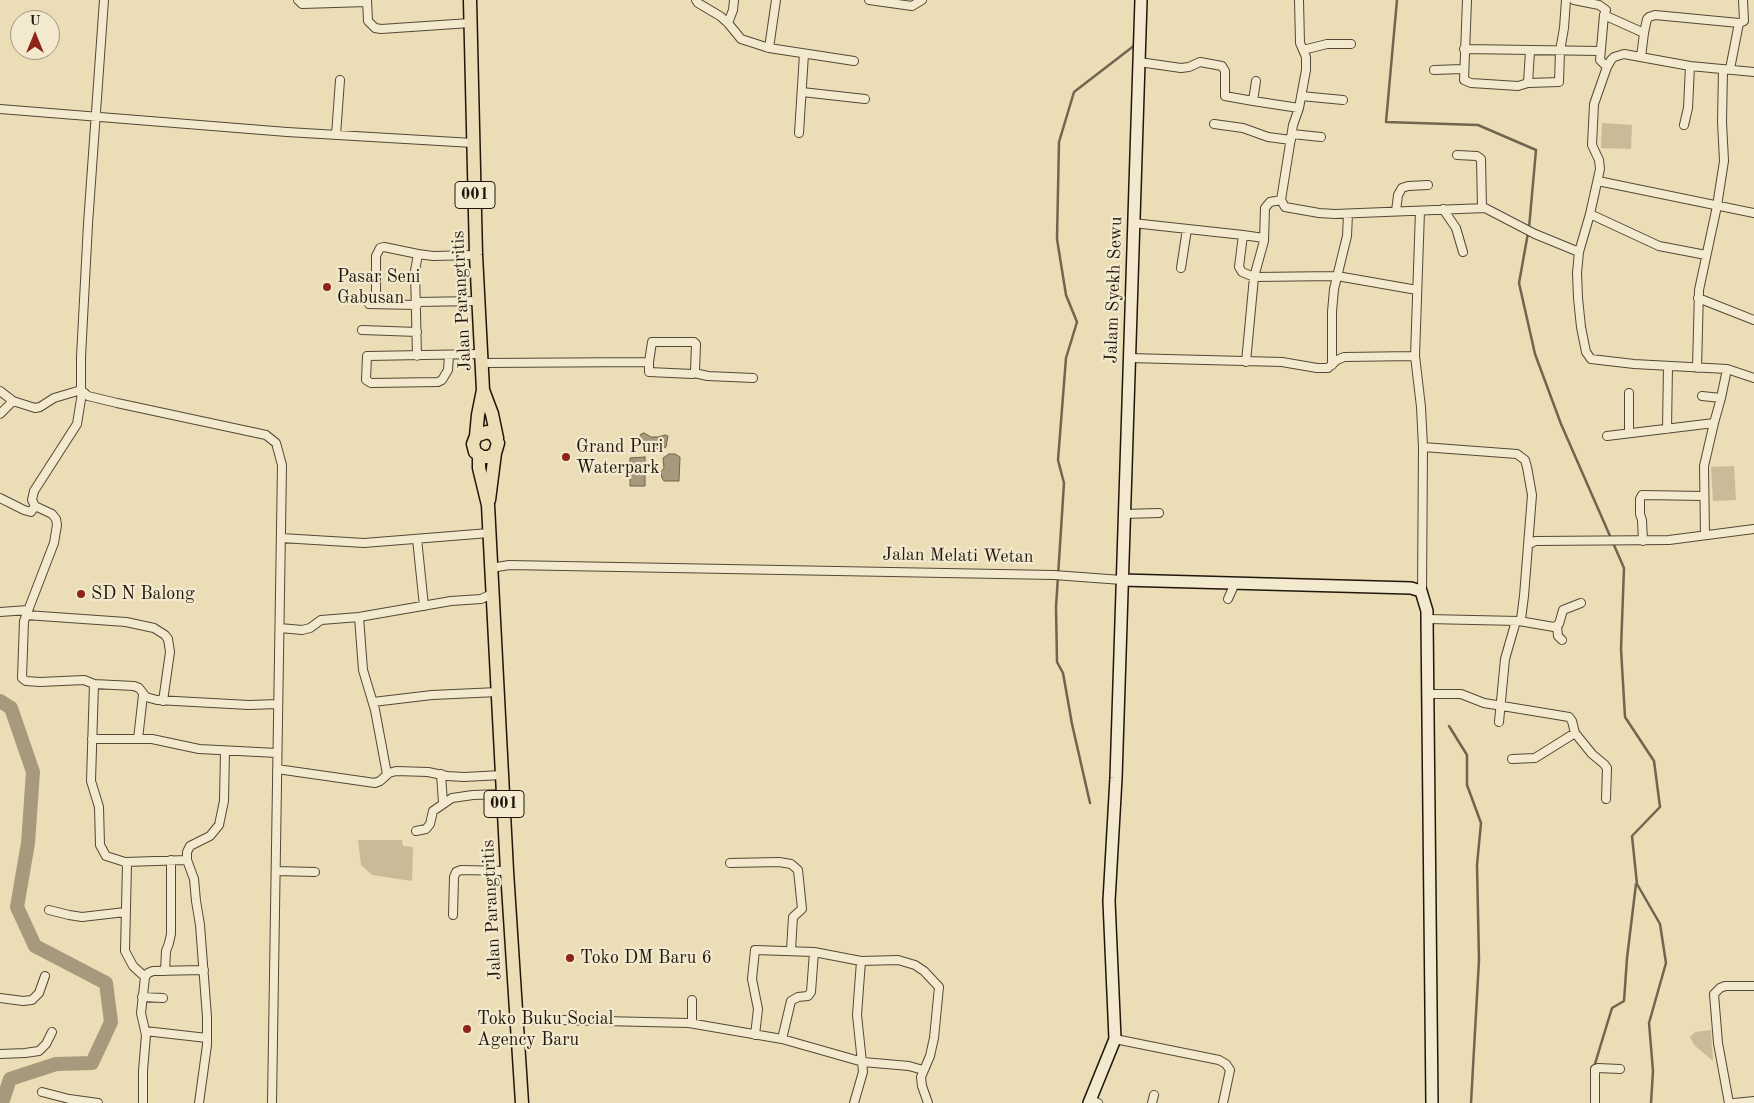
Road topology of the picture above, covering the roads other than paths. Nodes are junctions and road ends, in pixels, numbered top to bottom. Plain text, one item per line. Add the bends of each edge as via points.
1 (104, 0) edge
2 (298, 0) edge
3 (470, 0) edge
4 (696, 0) edge
5 (734, 0) edge
6 (776, 0) edge
7 (869, 0) edge
8 (922, 0) edge
9 (1141, 0) edge
10 (1299, 0) edge
11 (1467, 0) edge
12 (1566, 0) edge
13 (1576, 0) edge
14 (1743, 0) edge
15 (368, 1) edge
16 (1604, 15) junction
17 (470, 23) junction
18 (728, 23) junction
19 (1739, 23) junction
20 (1644, 33) junction
21 (1351, 44) dead end
22 (769, 48) junction
23 (1464, 49) junction
24 (1303, 50) junction
25 (1530, 51) junction
26 (1560, 51) junction
27 (1600, 51) junction
28 (804, 54) junction
29 (1640, 57) junction
30 (854, 61) dead end
31 (1139, 62) junction
32 (1690, 66) junction
33 (1607, 67) junction
34 (1727, 69) junction
35 (1434, 70) dead end
36 (1463, 70) junction
37 (1754, 72) edge
38 (340, 80) dead end
39 (1256, 81) dead end
40 (1528, 83) junction
41 (802, 92) junction
42 (1301, 96) junction
43 (865, 99) dead end
44 (1343, 100) dead end
45 (1253, 101) junction
46 (0, 108) edge
47 (1299, 108) junction
48 (95, 116) junction
49 (1214, 124) dead end
50 (1684, 125) dead end
51 (799, 133) dead end
52 (336, 135) junction
53 (1292, 137) junction
54 (1321, 137) dead end
55 (473, 143) junction
56 (1457, 155) dead end
57 (1598, 182) junction
58 (1428, 185) dead end
59 (1281, 200) junction
60 (1717, 206) junction
61 (1482, 208) junction
62 (1443, 209) junction
63 (1396, 211) junction
64 (1420, 211) junction
65 (1754, 213) edge
66 (1348, 214) junction
67 (1590, 214) junction
68 (1134, 223) junction
69 (1187, 229) junction
70 (1244, 235) junction
71 (1264, 238) junction
72 (1463, 252) dead end
73 (1579, 252) junction
74 (418, 254) junction
75 (476, 255) junction
76 (1706, 255) junction
77 (1181, 268) dead end
78 (1337, 276) junction
79 (1254, 277) junction
80 (1417, 290) junction
81 (1698, 298) junction
82 (478, 301) junction
83 (417, 303) junction
84 (1754, 320) edge
85 (362, 330) dead end
86 (417, 332) junction
87 (448, 355) junction
88 (417, 356) junction
89 (1415, 356) junction
90 (481, 358) junction
91 (1129, 358) junction
92 (649, 362) junction
93 (1246, 362) junction
94 (1332, 365) junction
95 (1668, 366) junction
96 (1697, 368) junction
97 (1727, 369) junction
98 (694, 372) junction
99 (753, 378) dead end
100 (1754, 378) edge
101 (484, 390) junction
102 (0, 391) edge
103 (81, 391) junction
104 (1628, 392) dead end
105 (1702, 396) dead end
106 (1721, 398) junction
107 (13, 401) junction
108 (0, 414) edge
109 (1714, 423) junction
110 (1667, 429) junction
111 (1629, 433) junction
112 (476, 436) junction
113 (1607, 436) dead end
114 (497, 438) junction
115 (1423, 447) junction
116 (495, 453) junction
117 (478, 455) junction
118 (1704, 496) junction
119 (0, 498) edge
120 (488, 505) junction
121 (35, 506) junction
122 (1159, 513) dead end
123 (1124, 514) junction
124 (1754, 529) edge
125 (489, 533) junction
126 (1705, 535) junction
127 (281, 538) junction
128 (417, 539) junction
129 (1643, 541) junction
130 (1528, 545) junction
131 (491, 568) junction
132 (1122, 580) junction
133 (1235, 583) junction
134 (492, 594) junction
135 (1422, 594) junction
136 (1228, 599) dead end
137 (1581, 602) dead end
138 (424, 606) junction
139 (0, 612) edge
140 (27, 613) junction
141 (359, 617) junction
142 (1427, 619) junction
143 (1518, 621) junction
144 (1557, 626) junction
145 (280, 628) junction
146 (1562, 640) dead end
147 (94, 684) junction
148 (498, 692) junction
149 (1428, 694) junction
150 (143, 695) junction
151 (163, 701) junction
152 (373, 702) junction
153 (278, 704) junction
154 (1500, 705) junction
155 (1499, 722) dead end
156 (1575, 733) junction
157 (92, 739) junction
158 (138, 739) junction
159 (225, 751) junction
160 (277, 752) junction
161 (1512, 759) dead end
162 (277, 769) junction
163 (387, 774) junction
164 (441, 774) junction
165 (502, 775) junction
166 (503, 794) junction
167 (1606, 799) dead end
168 (443, 803) junction
169 (416, 831) dead end
170 (171, 860) junction
171 (187, 860) junction
172 (125, 862) junction
173 (730, 863) dead end
174 (276, 871) junction
175 (315, 872) dead end
176 (507, 872) junction
177 (50, 910) dead end
178 (125, 912) junction
179 (453, 915) dead end
180 (790, 950) junction
181 (814, 952) junction
182 (861, 961) junction
183 (204, 970) junction
184 (166, 971) junction
185 (45, 976) dead end
186 (145, 977) junction
187 (1754, 986) edge
188 (142, 997) junction
189 (0, 998) edge
190 (163, 998) dead end
191 (692, 1000) dead end
192 (516, 1018) junction
193 (692, 1023) junction
194 (145, 1030) junction
195 (52, 1032) dead end
196 (755, 1034) junction
197 (207, 1038) junction
198 (782, 1039) junction
199 (1115, 1039) junction
200 (0, 1054) edge
201 (863, 1062) junction
202 (1620, 1069) dead end
203 (923, 1070) junction
204 (42, 1092) dead end
205 (1754, 1101) edge
206 (1093, 1102) edge
207 (98, 1103) edge
208 (143, 1103) edge
209 (199, 1103) edge
210 (272, 1103) edge
211 (522, 1103) edge
212 (854, 1103) edge
213 (928, 1103) edge
214 (1223, 1103) edge
215 (1432, 1103) edge
216 (1595, 1103) edge
217 (1729, 1103) edge
218 (1734, 1103) edge

1 - 48 street
2 - 15 street via 302,4
3 - 17 main road, Jalan Parangtritis / 001
4 - 18 street
5 - 18 street
6 - 22 street
7 - 8 street via 912,6
9 - 31 street, Jalam Syekh Sewu
10 - 24 street
11 - 23 street
12 - 26 street
13 - 16 street via 1603,7 1606,10
14 - 19 street via 1744,21
15 - 17 street via 368,21 375,28
16 - 20 street
16 - 27 street
17 - 55 main road, Jalan Parangtritis / 001
18 - 22 street via 741,39
19 - 20 street via 1654,14 1647,19
19 - 34 street
20 - 29 street
21 - 24 street via 1327,44
22 - 28 street
23 - 25 street
23 - 36 street
24 - 42 street via 1306,70
25 - 26 street
25 - 40 street
26 - 27 street
26 - 40 street via 1559,82
27 - 33 street via 1600,62
28 - 30 street
28 - 41 street
29 - 32 street
29 - 33 street via 1620,55
31 - 45 street via 1180,68 1200,62 1222,66 1226,71 1225,96
31 - 68 street, Jalam Syekh Sewu
32 - 34 street
32 - 50 street
33 - 57 street via 1593,117 1592,145 1600,164
34 - 37 street
34 - 60 street via 1722,122 1724,161
35 - 36 street
36 - 40 street via 1463,78 1468,82 1518,86
38 - 52 street
39 - 45 street
41 - 43 street
41 - 51 street
42 - 44 street
42 - 47 street
45 - 47 street
46 - 48 street
47 - 53 street
48 - 52 street
48 - 103 street
49 - 53 street via 1268,136
52 - 55 street
53 - 54 street
53 - 59 street
55 - 75 main road, Jalan Parangtritis / 001
56 - 61 street via 1481,159
57 - 60 street
57 - 67 street
58 - 63 street via 1402,188
59 - 66 street via 1287,208
59 - 71 street via 1266,205
60 - 65 street
60 - 76 street
61 - 62 street
61 - 73 street
62 - 64 street
62 - 72 street via 1456,228
63 - 64 street
63 - 66 street
64 - 80 street
66 - 78 street via 1347,236
67 - 73 street
67 - 76 street via 1651,243
68 - 69 street
68 - 91 street, Jalam Syekh Sewu
69 - 70 street
69 - 77 street
70 - 71 street
70 - 79 street via 1239,269
71 - 79 street
73 - 95 street via 1578,298 1588,356 1614,363
74 - 75 street
74 - 83 street via 415,272
74 - 83 street via 380,248 376,256 372,304
75 - 82 main road, Jalan Parangtritis / 001
76 - 81 street
78 - 79 street
78 - 80 street
78 - 94 street via 1332,312
79 - 93 street
80 - 89 street
81 - 84 street
81 - 96 street
82 - 83 street
82 - 90 main road, Jalan Parangtritis / 001
83 - 86 street
85 - 86 street
86 - 88 street
87 - 88 street
87 - 88 street via 448,370 438,382 366,381 367,356
87 - 90 street
89 - 94 street via 1344,357
89 - 115 street
90 - 92 street
90 - 101 main road, Jalan Parangtritis / 001
91 - 93 street
91 - 123 street, Jalam Syekh Sewu
92 - 98 street via 649,372
92 - 98 street via 652,342 694,342
93 - 94 street via 1288,363 1317,368
95 - 96 street
95 - 110 street
96 - 97 street
97 - 100 street
97 - 106 street
98 - 99 street via 708,376
101 - 112 main road, Jalan Parangtritis / 001
101 - 114 main road, Jalan Parangtritis / 001
102 - 107 street
103 - 107 street via 54,398 35,408
103 - 121 street via 77,424 34,491 32,500
103 - 127 street via 117,404 255,432 273,440 282,465
104 - 111 street
105 - 106 street
106 - 109 street
107 - 108 street
109 - 110 street
109 - 118 street via 1704,466
110 - 111 street
111 - 113 street
112 - 114 main road via 487,432
112 - 117 main road, 001 via 474,448
114 - 116 main road, 001
115 - 130 street via 1506,452 1525,460 1532,487
115 - 135 street
116 - 117 main road via 489,457
116 - 120 main road, Jalan Parangtritis / 001
117 - 120 main road, Jalan Parangtritis / 001
118 - 126 street
118 - 129 street via 1642,496
119 - 121 street via 31,512
120 - 125 main road, Jalan Parangtritis / 001
121 - 140 street via 52,514 57,525 54,542
122 - 123 street
123 - 132 street, Jalam Syekh Sewu
124 - 126 street
125 - 128 street
125 - 131 main road, Jalan Parangtritis / 001
126 - 129 street
127 - 128 street via 364,543
127 - 145 street
128 - 138 street
129 - 130 street via 1535,541
130 - 143 street via 1521,619
131 - 132 street, Jalan Melati Wetan via 510,565 1054,575
131 - 134 main road, Jalan Parangtritis / 001
132 - 133 street, Jalan Melati Wetan
132 - 199 street, Jalam Syekh Sewu via 1109,901
133 - 135 street, Jalan Melati Wetan via 1411,588
133 - 136 street
134 - 138 street via 481,599
134 - 148 main road, Jalan Parangtritis / 001
135 - 142 street
137 - 144 street via 1563,610
138 - 141 street
139 - 140 street
140 - 147 street via 23,631 22,678 40,682 84,680
140 - 151 street via 126,622 154,628 165,635 170,652
141 - 145 street via 321,620 302,630
141 - 152 street via 363,670
142 - 143 street
142 - 149 street
143 - 144 street via 1550,628
143 - 154 street via 1505,659
144 - 146 street
145 - 153 street
147 - 150 street via 134,686
147 - 157 street
148 - 152 street
148 - 165 main road, Jalan Parangtritis / 001
149 - 154 street via 1462,694
149 - 215 street
150 - 151 street
150 - 158 street
151 - 153 street
152 - 163 street
153 - 160 street
154 - 155 street
154 - 156 street via 1564,715 1572,721
156 - 161 street via 1534,758
156 - 167 street via 1607,768
157 - 158 street
157 - 172 street via 91,781 99,807 102,850 109,858
158 - 159 street
159 - 160 street
159 - 171 street via 221,820 210,836 188,848
160 - 162 street
162 - 163 street via 376,783
162 - 174 street
163 - 164 street via 419,771
164 - 165 street via 464,777
164 - 168 street
165 - 166 main road, Jalan Parangtritis / 001
166 - 168 street via 466,795
166 - 176 main road, Jalan Parangtritis / 001
168 - 169 street via 433,811 426,829
170 - 171 street
170 - 172 street
170 - 184 street via 171,934 166,951
171 - 183 street via 194,879
172 - 178 street
173 - 180 street via 779,862 791,864 798,870 802,909 793,917
174 - 175 street
174 - 210 street
176 - 179 street via 456,872
176 - 192 main road, Jalan Parangtritis / 001
177 - 178 street via 82,917
178 - 186 street via 127,956
180 - 181 street
180 - 196 street via 755,950 752,979 758,1010
181 - 182 street
181 - 198 street via 812,992 791,1001
182 - 201 street via 857,1015
182 - 203 street via 898,960 915,965 939,987 934,1038
183 - 184 street
183 - 197 street
184 - 186 street via 150,972
185 - 189 street via 39,993 32,1000
186 - 188 street
187 - 217 street via 1726,986 1714,994 1718,1043
188 - 190 street
188 - 194 street via 141,1018
191 - 193 street
192 - 193 street
192 - 211 main road, Jalan Parangtritis / 001
193 - 196 street
194 - 197 street
194 - 208 street
195 - 200 street via 39,1051
196 - 198 street
197 - 209 street
198 - 201 street
199 - 206 street
199 - 214 street via 1226,1064 1230,1070
201 - 203 street
201 - 212 street via 862,1080
202 - 216 street via 1595,1069
203 - 213 street via 921,1081
204 - 207 street
205 - 218 street

